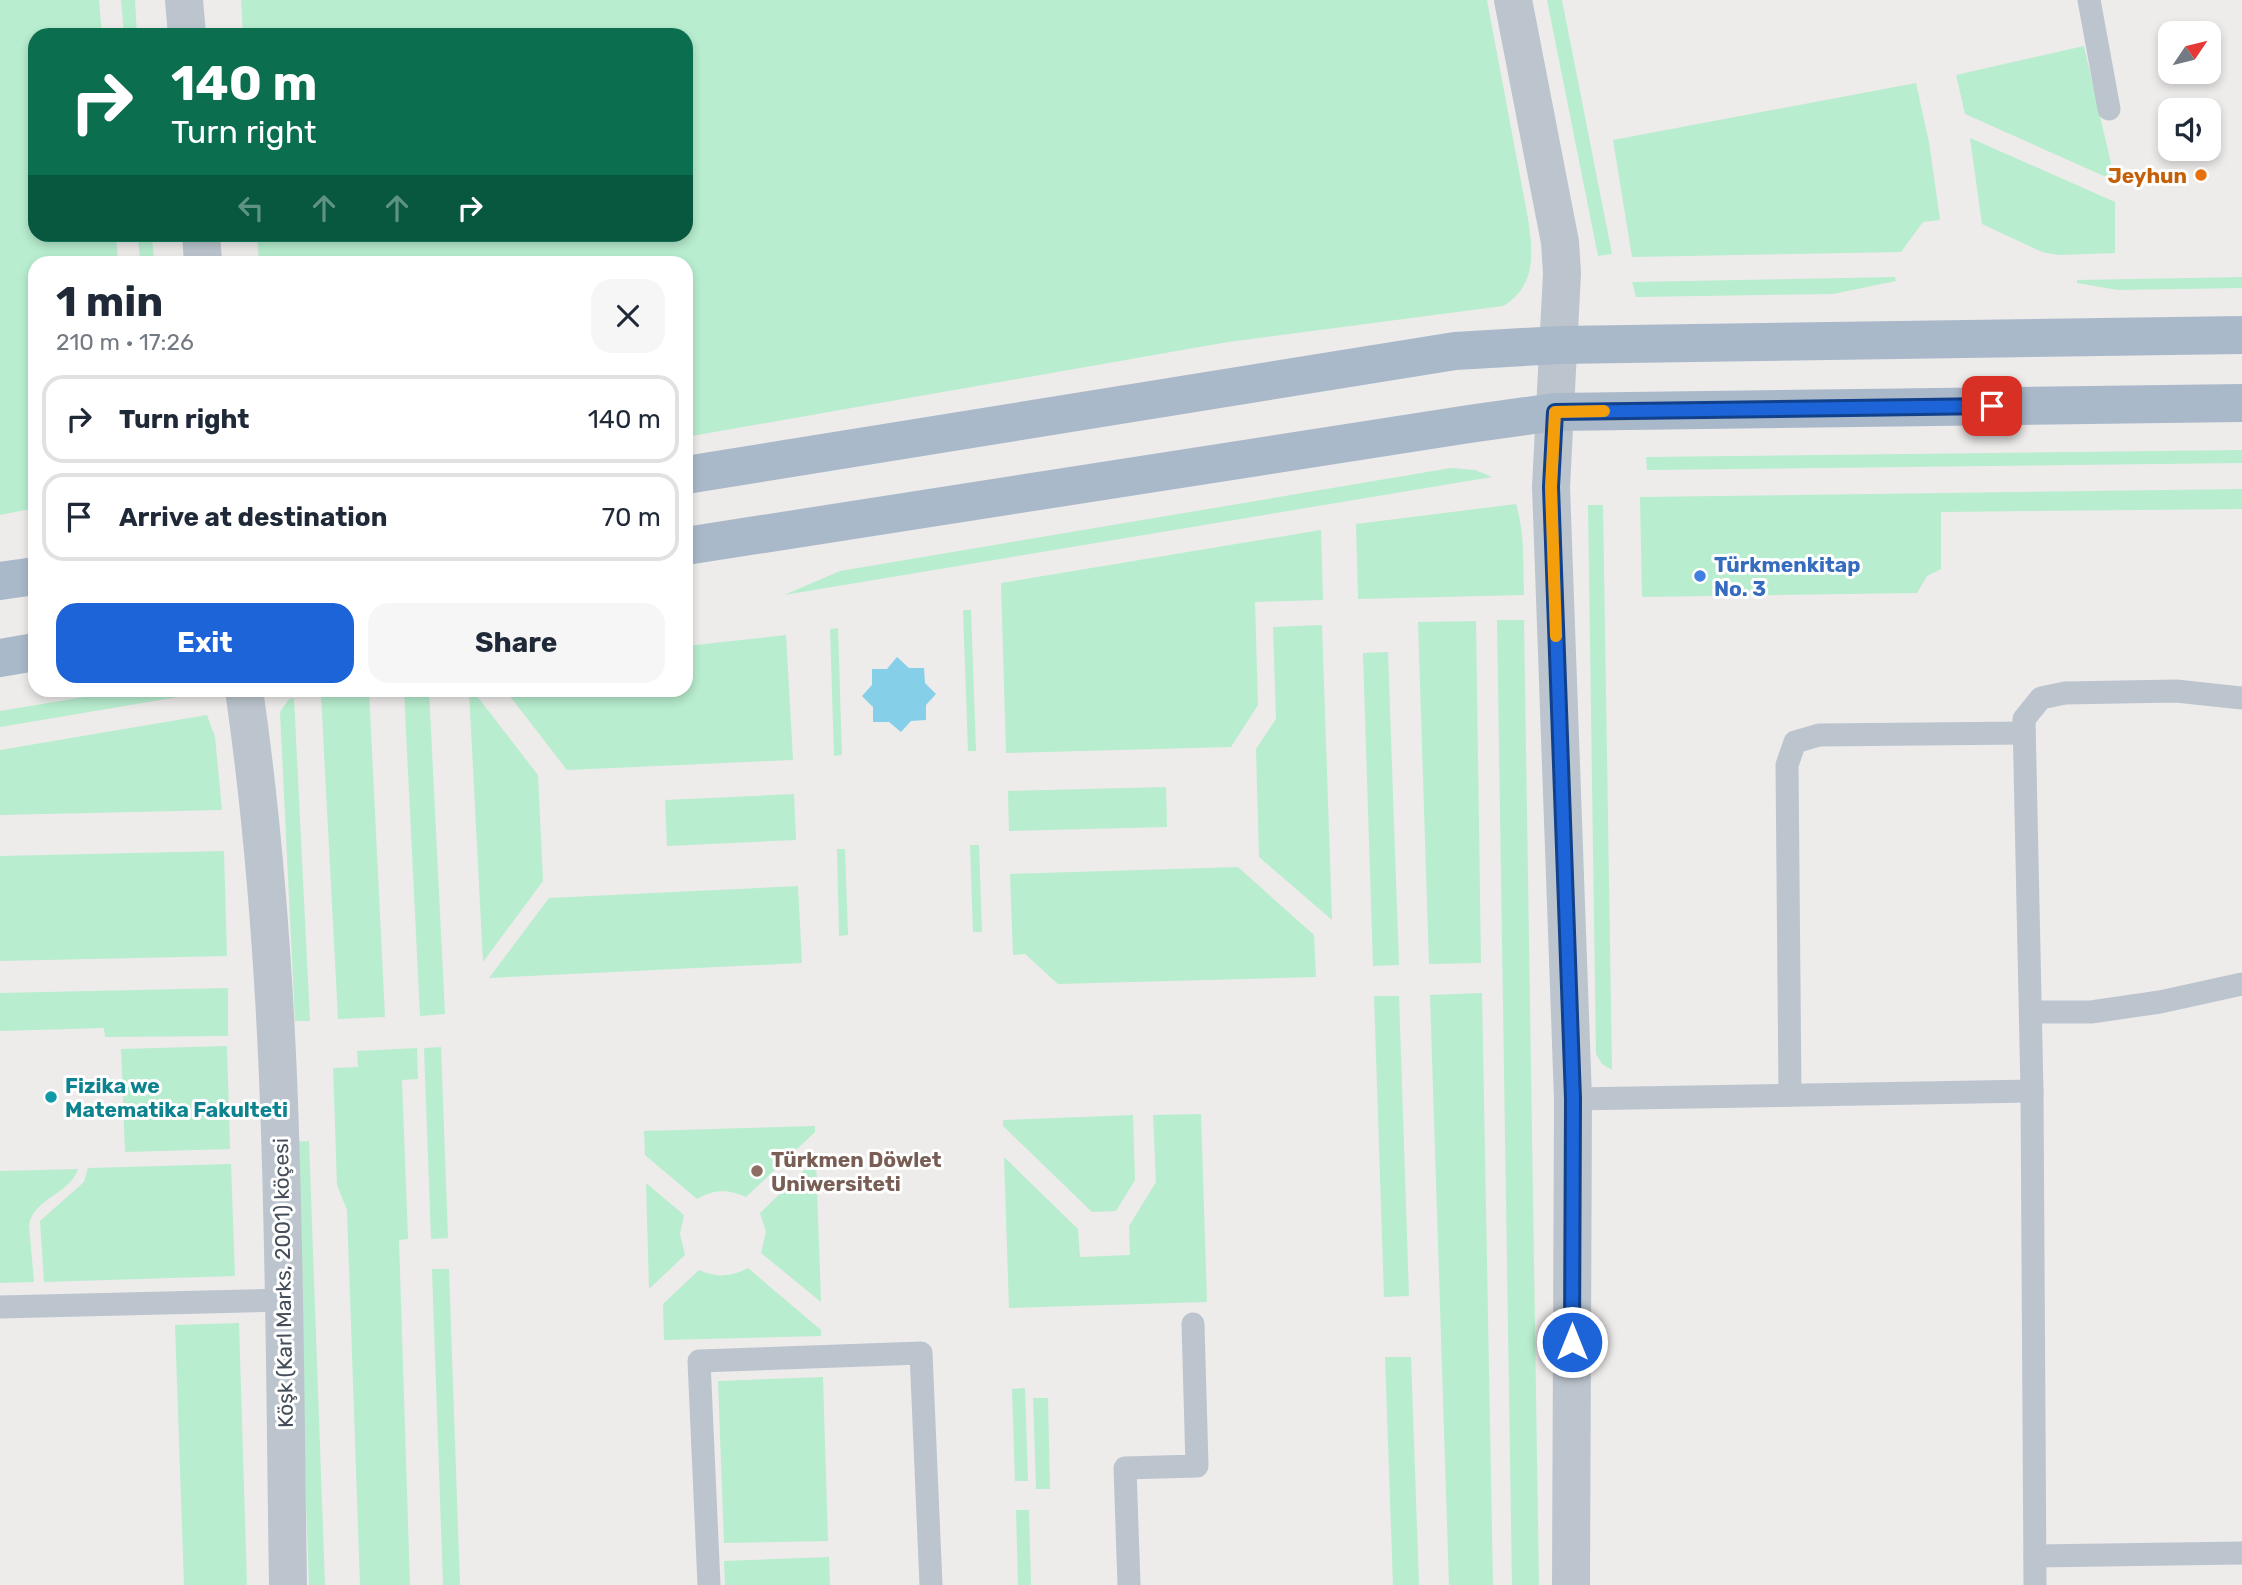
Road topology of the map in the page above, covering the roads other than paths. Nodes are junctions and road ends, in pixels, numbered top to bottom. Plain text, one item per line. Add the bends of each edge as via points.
1 (184, 0) edge
2 (1513, 0) edge
3 (2089, 0) edge
4 (186, 28) edge
5 (2109, 109) dead end
6 (2242, 335) edge
7 (1559, 345) junction
8 (2242, 403) edge
9 (1555, 412) junction
10 (693, 474) edge
11 (693, 545) edge
12 (28, 577) edge
13 (0, 581) edge
14 (28, 653) edge
15 (0, 658) edge
16 (245, 697) edge
17 (2242, 698) edge
18 (2024, 733) junction
19 (2242, 984) edge
20 (2031, 1012) junction
21 (2032, 1090) junction
22 (1790, 1095) junction
23 (1573, 1099) junction
24 (283, 1300) junction
25 (0, 1307) edge
26 (1193, 1324) dead end
27 (2242, 1553) edge
28 (2035, 1556) junction
29 (288, 1585) edge
30 (709, 1585) edge
31 (931, 1585) edge
32 (1129, 1585) edge
33 (1572, 1585) edge
34 (2035, 1585) edge

1 - 4 street
2 - 7 street via 1560,242
3 - 5 lane
6 - 7 main road
7 - 9 street
7 - 10 main road via 1455,351
8 - 9 main road
9 - 11 main road
9 - 23 street via 1551,487
12 - 13 main road
14 - 15 main road
16 - 24 street, Köşk (Karl Marks, 2001) köçesi via 262,827 278,1038
17 - 18 lane via 2176,691 2065,693 2041,698 2024,719
18 - 20 lane
18 - 22 lane via 1819,735 1795,742 1787,765
19 - 20 lane via 2091,1012
20 - 21 lane
21 - 22 lane
21 - 28 lane
22 - 23 lane
23 - 33 street
24 - 25 lane
24 - 29 street, Köşk (Karl Marks, 2001) köçesi
26 - 32 lane via 1198,1466 1125,1468
27 - 28 lane
28 - 34 lane
30 - 31 lane via 699,1361 921,1353

